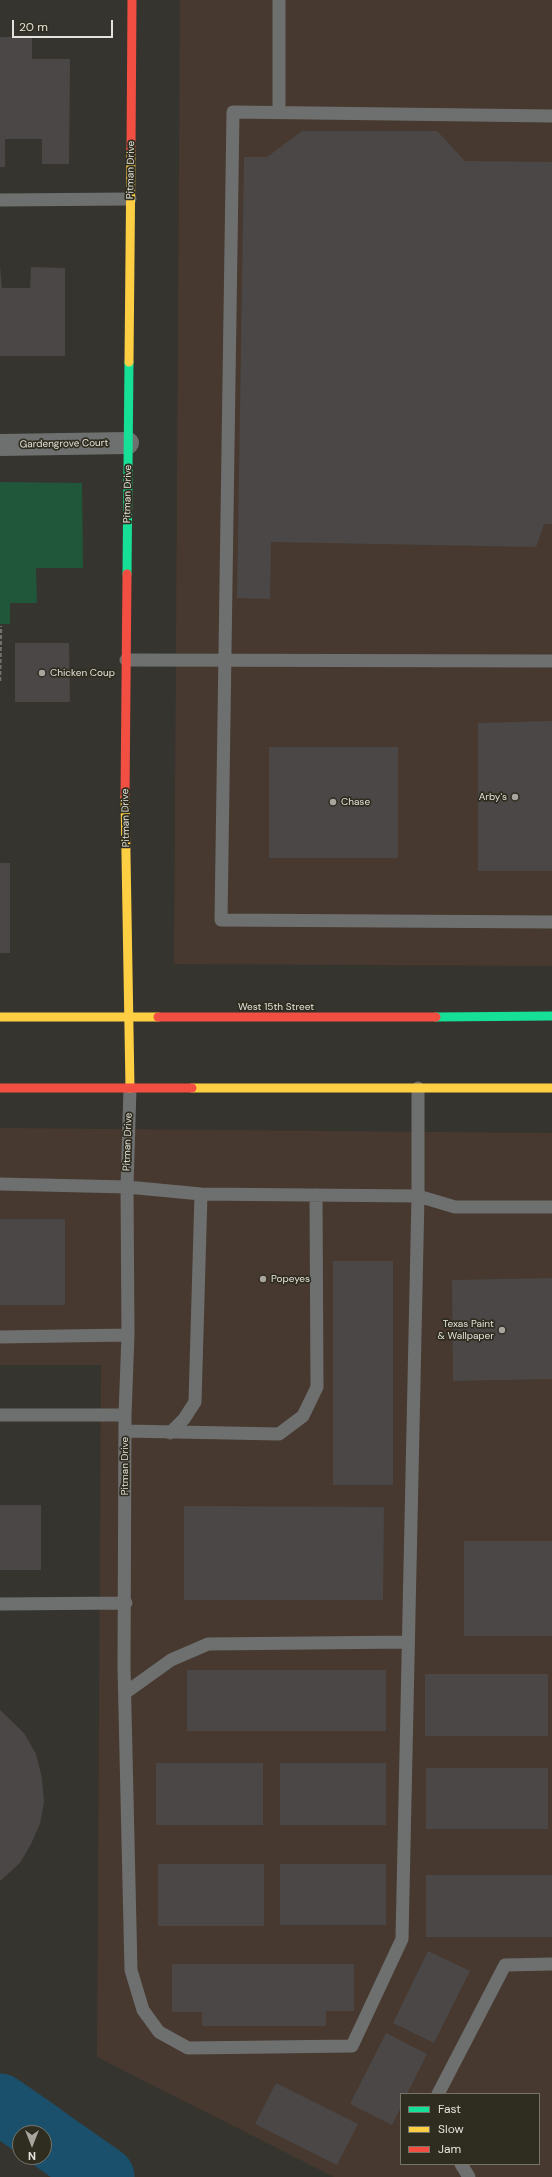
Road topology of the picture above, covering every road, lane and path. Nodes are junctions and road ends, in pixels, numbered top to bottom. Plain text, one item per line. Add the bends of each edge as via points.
1 (132, 0) edge
2 (279, 0) edge
3 (279, 112) junction
4 (552, 116) edge
5 (130, 199) junction
6 (0, 200) edge
7 (128, 443) junction
8 (0, 445) edge
9 (1, 626) edge
10 (126, 660) junction
11 (223, 660) junction
12 (552, 661) edge
13 (0, 681) edge
14 (552, 922) edge
15 (552, 1016) edge
16 (0, 1017) edge
17 (130, 1018) junction
18 (0, 1088) edge
19 (130, 1088) junction
20 (418, 1088) junction
21 (552, 1088) edge
22 (0, 1184) edge
23 (127, 1187) junction
24 (201, 1194) junction
25 (316, 1195) junction
26 (418, 1196) junction
27 (552, 1207) edge
28 (128, 1335) junction
29 (0, 1337) edge
30 (0, 1415) edge
31 (125, 1415) junction
32 (125, 1432) junction
33 (170, 1433) junction
34 (126, 1603) junction
35 (0, 1604) edge
36 (408, 1642) junction
37 (125, 1693) junction
38 (552, 1964) edge
39 (439, 2093) edge
40 (461, 2165) edge
41 (469, 2177) edge

1 - 5 main road, Pitman Drive
2 - 3 lane
3 - 4 lane
3 - 11 lane via 233,112
5 - 6 lane
5 - 7 main road, Pitman Drive
7 - 8 street, Gardengrove Court
7 - 10 main road, Pitman Drive
9 - 13 path
10 - 11 lane
10 - 17 main road, Pitman Drive via 125,775
11 - 12 lane
11 - 14 lane via 221,920
15 - 17 main road, West 15th Street
16 - 17 main road, West 15th Street
17 - 19 main road, Pitman Drive
18 - 19 main road
19 - 20 main road
19 - 23 lane, Pitman Drive
20 - 21 main road
20 - 26 lane
22 - 23 lane
23 - 24 lane
23 - 28 lane, Pitman Drive
24 - 25 lane
24 - 33 lane via 195,1402 184,1419
25 - 26 lane
25 - 33 lane via 317,1387 303,1416 279,1434
26 - 27 lane via 455,1207
26 - 36 lane
28 - 29 lane
28 - 31 lane, Pitman Drive
30 - 31 lane
31 - 32 lane, Pitman Drive
32 - 33 lane
32 - 34 lane, Pitman Drive
34 - 35 lane
34 - 37 lane, Pitman Drive
36 - 37 lane via 208,1644 171,1660
36 - 37 lane, Pitman Drive via 402,1939 352,2046 188,2048 159,2032 143,2010 131,1970
38 - 39 lane via 505,1965
40 - 41 lane

